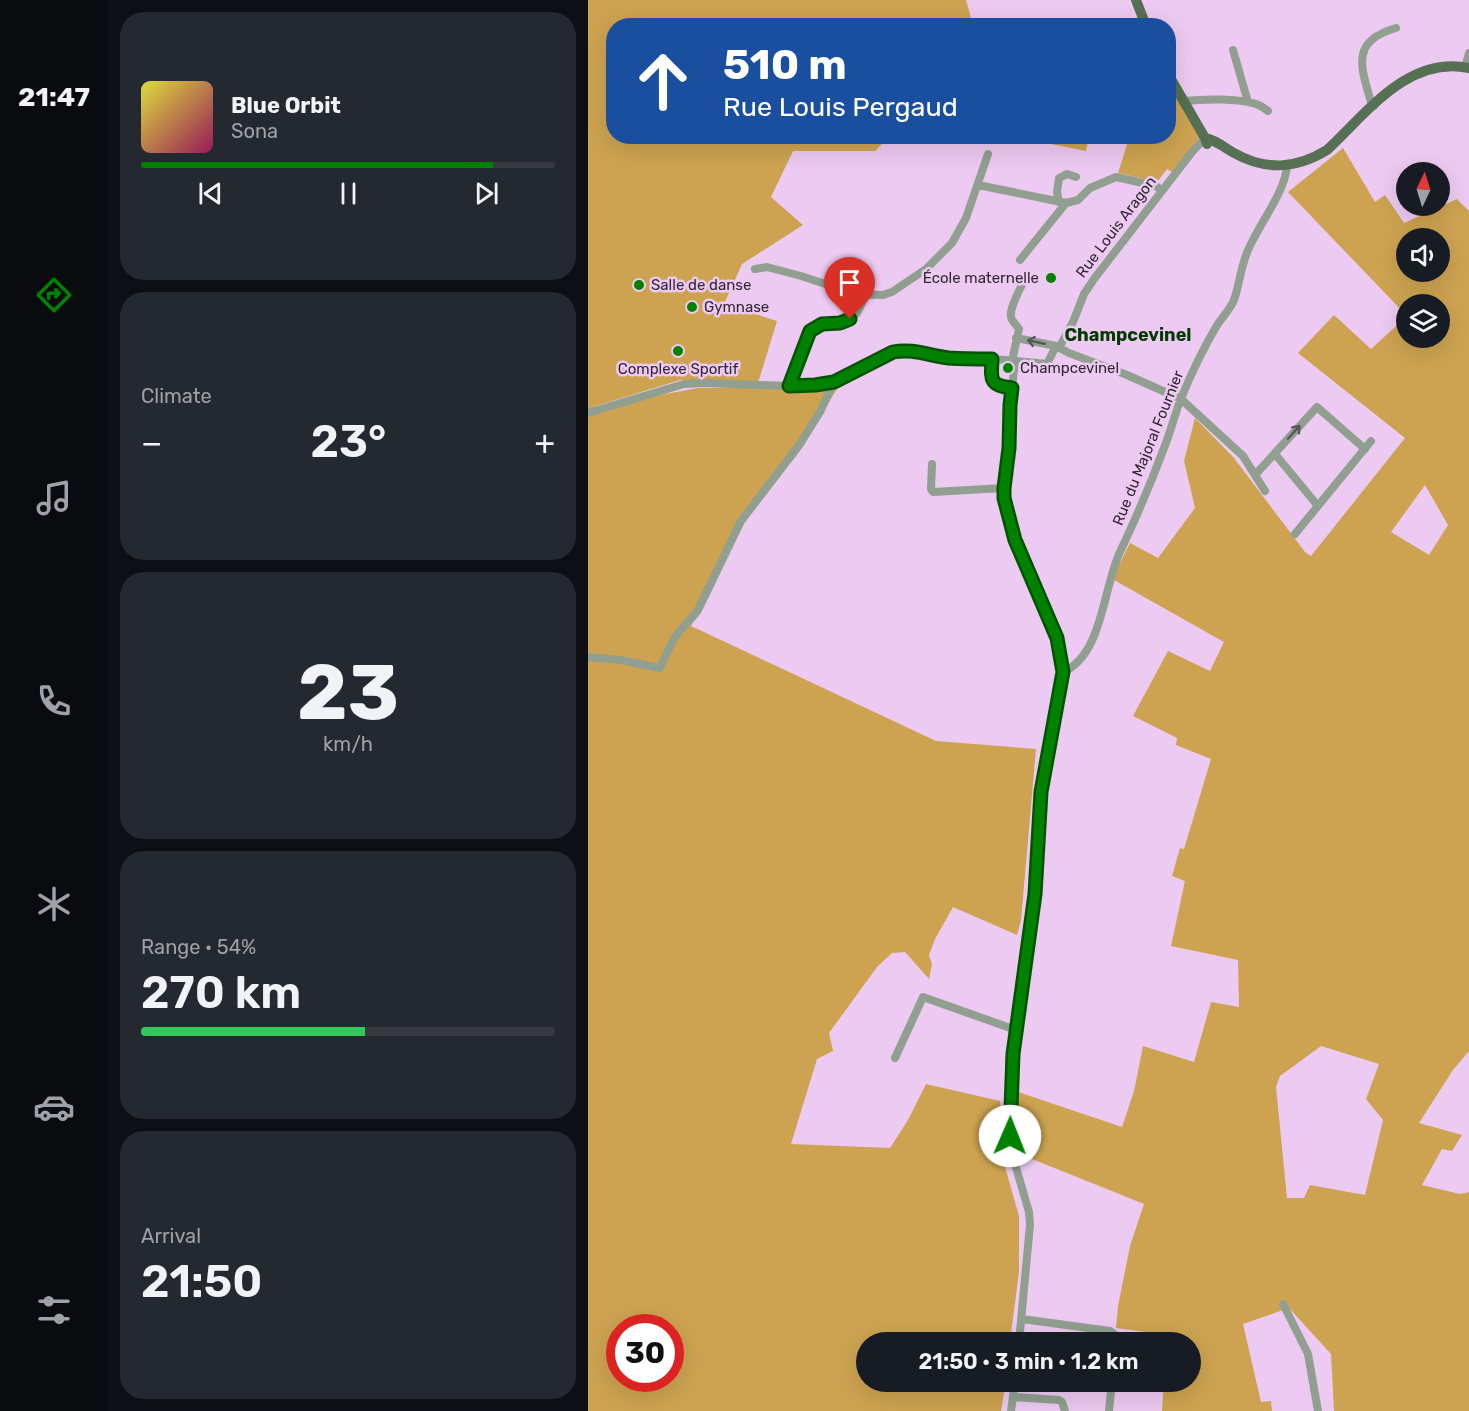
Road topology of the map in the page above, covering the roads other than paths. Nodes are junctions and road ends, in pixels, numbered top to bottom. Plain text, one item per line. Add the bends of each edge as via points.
1 (1136, 0) edge
2 (1143, 18) edge
3 (1396, 28) dead end
4 (1233, 50) dead end
5 (1469, 53) edge
6 (1467, 68) edge
7 (1176, 88) edge
8 (1184, 101) junction
9 (1248, 102) junction
10 (1374, 106) junction
11 (1268, 111) dead end
12 (1207, 142) junction
13 (988, 154) dead end
14 (1287, 166) junction
15 (1076, 177) dead end
16 (978, 185) junction
17 (1162, 191) junction
18 (1063, 203) junction
19 (1020, 260) dead end
20 (755, 269) dead end
21 (1024, 280) dead end
22 (866, 295) junction
23 (1016, 338) junction
24 (1058, 347) junction
25 (992, 359) junction
26 (1013, 361) junction
27 (834, 382) junction
28 (789, 386) junction
29 (1012, 388) junction
30 (1180, 399) junction
31 (588, 412) edge
32 (1371, 441) dead end
33 (1365, 449) junction
34 (1275, 454) junction
35 (932, 464) dead end
36 (1255, 475) junction
37 (1004, 488) junction
38 (1265, 491) dead end
39 (1318, 506) junction
40 (1295, 534) dead end
41 (588, 657) edge
42 (1063, 672) junction
43 (1016, 1030) junction
44 (894, 1058) dead end
45 (1283, 1304) dead end
46 (1022, 1319) junction
47 (1020, 1332) edge
48 (1111, 1332) edge
49 (1014, 1392) edge
50 (1111, 1392) edge
51 (1014, 1397) junction
52 (1011, 1411) edge
53 (1065, 1411) edge
54 (1109, 1411) edge
55 (1318, 1411) edge

1 - 2 main road
3 - 10 street via 1372,39 1361,60
4 - 9 street
5 - 6 street
6 - 10 main road via 1439,67 1414,75
7 - 8 main road
8 - 9 street
8 - 12 main road
9 - 11 street
10 - 14 main road via 1327,150
12 - 14 main road via 1213,140 1257,163
12 - 17 street, Rue Louis Aragon via 1203,139
13 - 16 street
14 - 30 street, Rue du Majoral Fournier via 1280,190 1247,251 1233,302 1201,353
15 - 18 street via 1067,174 1059,178 1057,192
16 - 18 street
16 - 22 street via 966,218 942,254 892,292
17 - 18 street via 1156,186 1116,177 1090,188 1078,200
17 - 24 street, Rue Louis Aragon via 1084,294
18 - 19 street
20 - 22 street via 767,267
21 - 23 street via 1011,311 1019,329
22 - 28 street via 850,319 822,324 810,331
24 -> 23 street
23 - 26 street
24 - 26 street, Rue Louis Aragon via 1047,364
24 - 30 street
25 - 26 street
25 - 27 street via 949,358 902,350
25 - 29 street via 993,381
26 - 29 street
27 - 28 street
27 - 41 street via 800,444 741,521 698,610 671,642 660,668
28 - 31 street via 693,383
29 - 37 street
30 - 36 street via 1243,456
30 - 42 street, Rue du Majoral Fournier via 1164,448 1113,567 1096,632 1083,656
32 - 33 street
34 -> 33 street via 1317,407
33 - 39 street
34 - 36 street
34 - 39 street
35 - 37 street via 933,492
36 - 38 street
37 - 42 street via 1015,540 1054,628
39 - 40 street
42 - 43 street via 1041,792 1035,894
43 - 44 street via 923,998
43 - 46 street via 1011,1150 1030,1225
45 - 55 street via 1308,1354
46 - 47 street
46 - 48 street
49 - 51 street
50 - 54 street
51 - 52 street
51 - 53 street via 1059,1400

